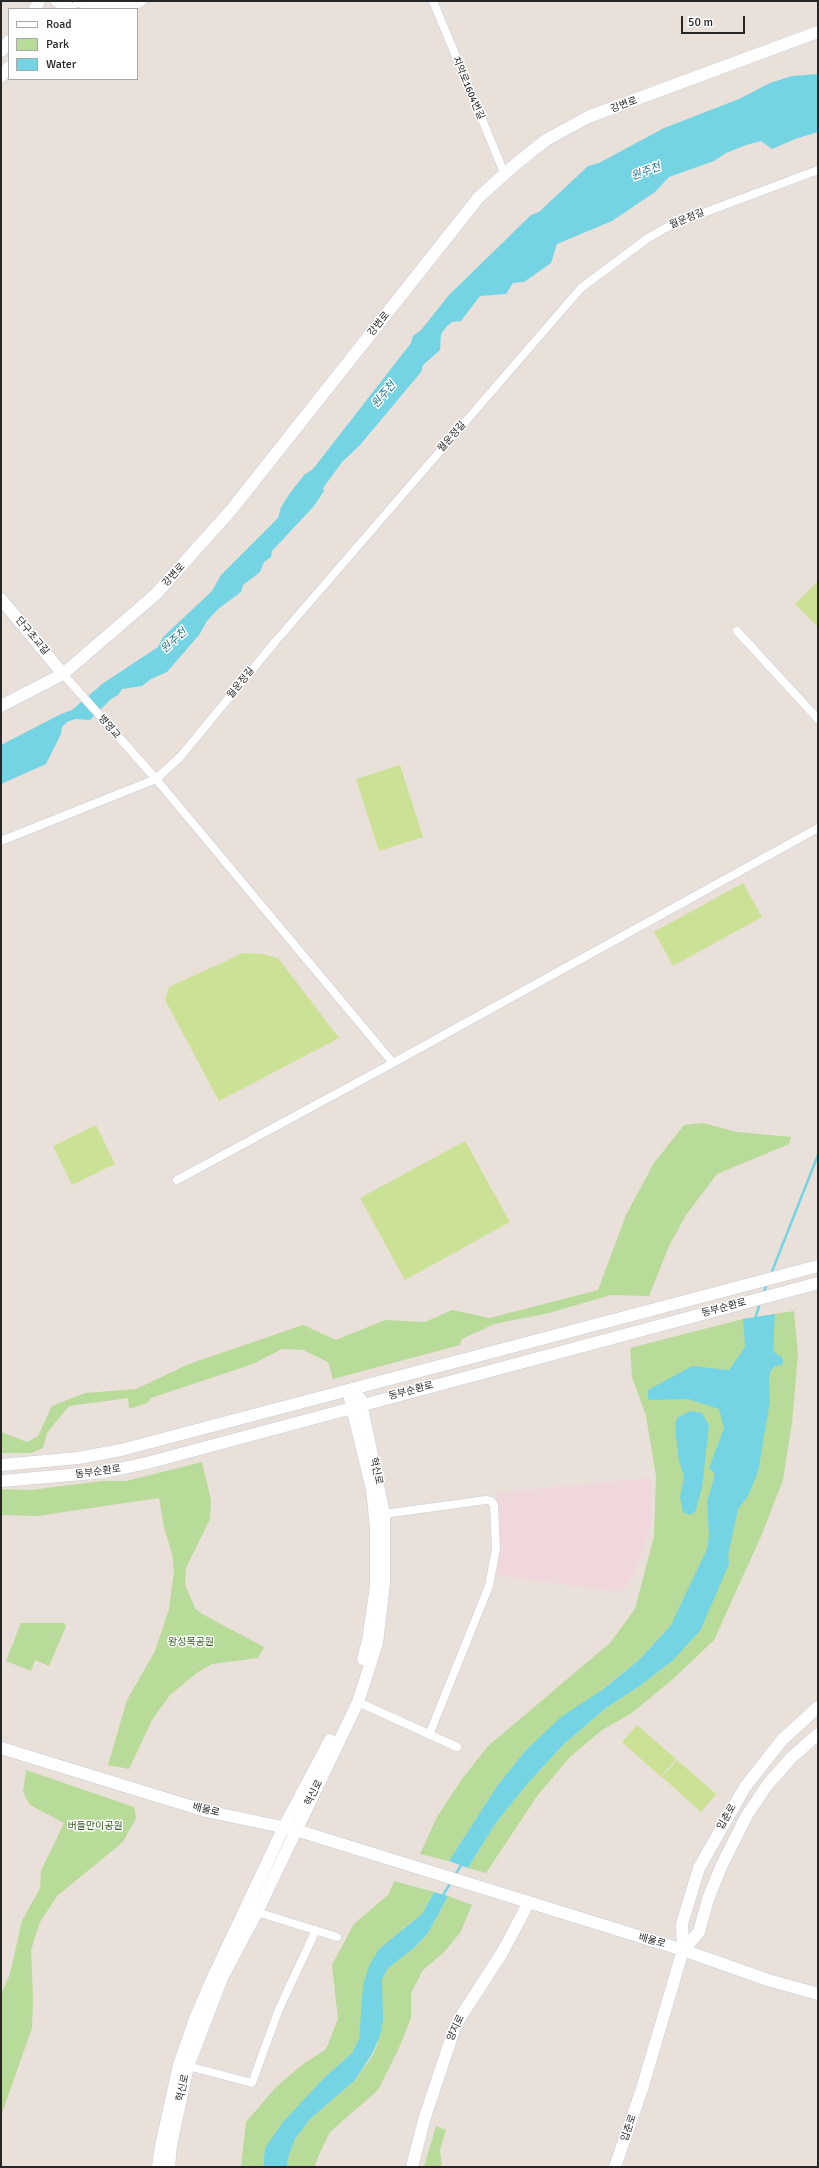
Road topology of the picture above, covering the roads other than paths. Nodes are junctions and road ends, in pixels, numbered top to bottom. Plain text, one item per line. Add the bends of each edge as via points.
1 (57, 1) edge
2 (79, 1) edge
3 (118, 1) edge
4 (140, 1) edge
5 (433, 1) edge
6 (69, 8) edge
7 (122, 8) edge
8 (818, 32) edge
9 (8, 43) edge
10 (1, 51) edge
11 (8, 68) edge
12 (1, 76) edge
13 (818, 170) edge
14 (505, 174) junction
15 (1, 599) edge
16 (737, 631) dead end
17 (67, 678) junction
18 (1, 706) edge
19 (818, 719) edge
20 (156, 779) junction
21 (818, 828) edge
22 (1, 841) edge
23 (392, 1063) junction
24 (177, 1180) dead end
25 (818, 1266) edge
26 (818, 1283) edge
27 (353, 1389) junction
28 (356, 1406) junction
29 (1, 1466) edge
30 (1, 1482) edge
31 (384, 1514) junction
32 (355, 1700) junction
33 (818, 1708) edge
34 (818, 1734) edge
35 (429, 1735) junction
36 (457, 1747) dead end
37 (1, 1748) edge
38 (290, 1828) junction
39 (529, 1902) junction
40 (257, 1912) junction
41 (316, 1930) junction
42 (337, 1937) dead end
43 (683, 1950) junction
44 (818, 1994) edge
45 (184, 2066) junction
46 (158, 2167) edge
47 (169, 2167) edge
48 (412, 2167) edge
49 (615, 2167) edge

1 - 6 street
2 - 3 street via 102,6
4 - 7 street
5 - 14 street, 치악로1604번길
8 - 14 street, 강변로 via 588,117 546,140
9 - 10 street
11 - 12 street
13 - 20 street, 월운정길 via 671,225 648,238 582,288 275,642 180,757
14 - 17 street, 강변로 via 479,197 232,509 193,554 156,594
15 - 17 street, 단구초교길
16 - 19 street
17 - 18 street, 강변로
17 - 20 street, 병영교
20 - 22 street
20 - 23 street
21 - 23 street
23 - 24 street
25 - 27 street, 동부순환로
26 - 28 street, 동부순환로
27 - 28 street
27 - 29 street, 동부순환로 via 121,1450 71,1459
28 - 30 street, 동부순환로 via 123,1469
28 - 31 street, 혁신로
28 - 32 street, 혁신로 via 372,1489 376,1587 368,1641
31 - 32 street, 혁신로 via 383,1603 377,1643
31 - 35 street via 486,1500 492,1501 494,1505 496,1549 489,1586
32 - 35 street
32 - 38 street, 혁신로
33 - 43 street, 입춘로 via 782,1740 765,1760 745,1787 720,1829 699,1868 682,1924
34 - 43 street, 입춘로 via 792,1757 768,1784 747,1815 721,1867 708,1899 699,1932
35 - 36 street
37 - 38 street, 배울로 via 206,1811
38 - 39 street, 배울로
38 - 40 street, 혁신로
38 - 45 street, 혁신로 via 214,1975 195,2019
39 - 43 street, 배울로
39 - 48 street, 양지로 via 502,1953 456,2024 424,2120
40 - 41 street
40 - 45 street, 혁신로 via 222,1978
41 - 42 street
41 - 45 street via 279,2008 252,2083
43 - 44 street, 배울로 via 768,1980
43 - 49 street, 입춘로 via 642,2089
45 - 46 street, 혁신로 via 161,2146
45 - 47 street, 혁신로

